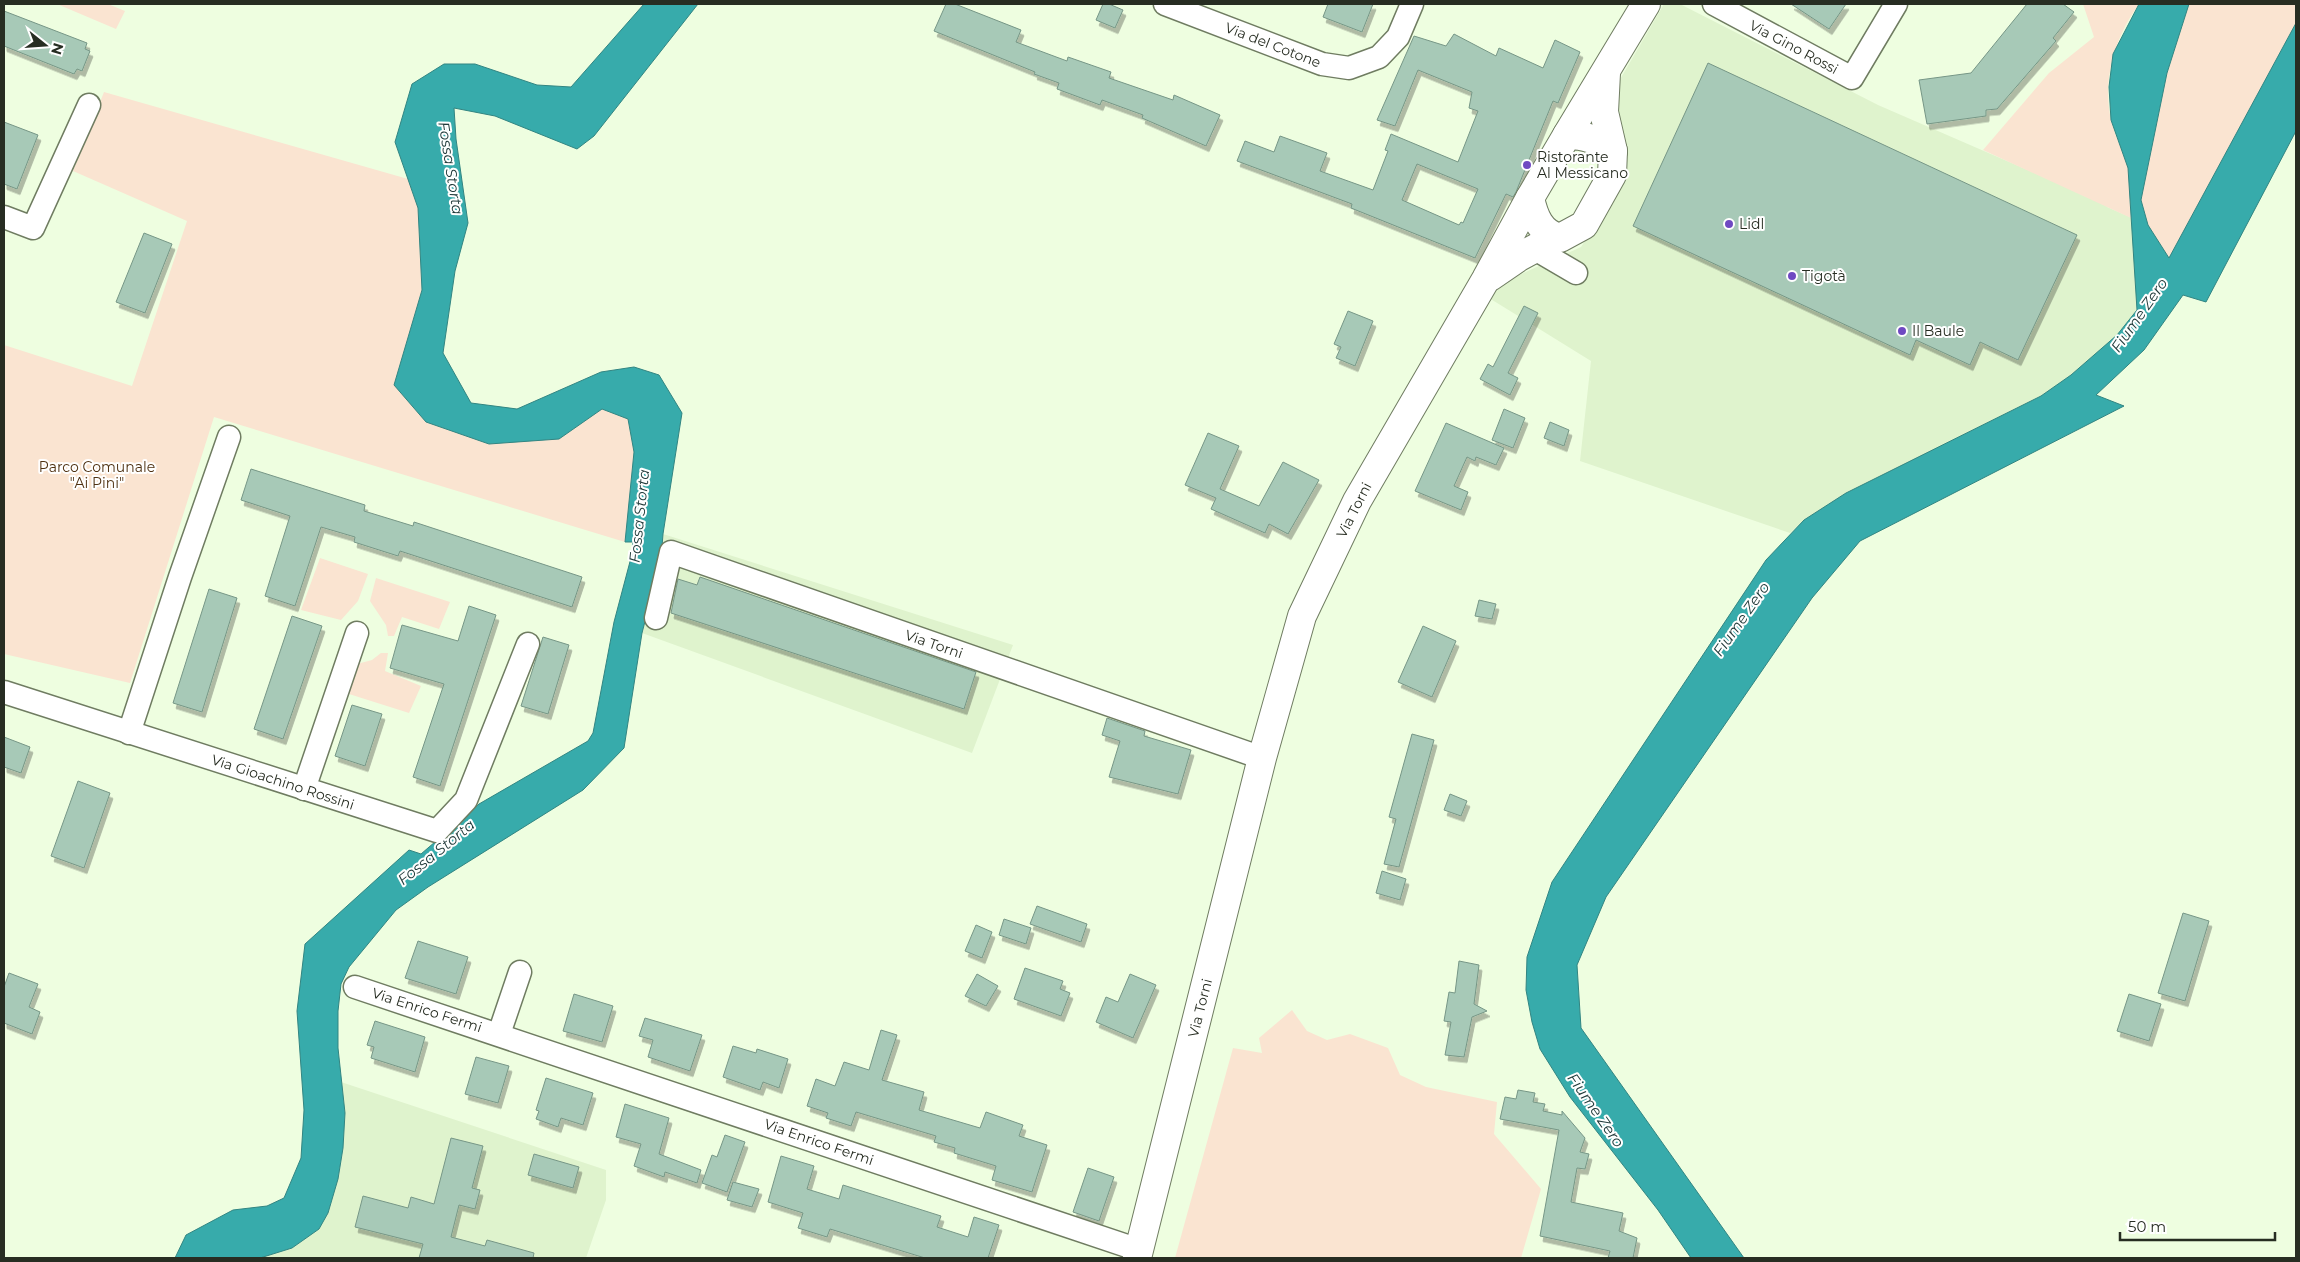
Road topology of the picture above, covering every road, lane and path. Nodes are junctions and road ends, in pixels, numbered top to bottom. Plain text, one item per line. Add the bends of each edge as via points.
1 (1165, 4) edge
2 (1412, 4) edge
3 (1646, 4) edge
4 (1714, 4) edge
5 (1896, 4) edge
6 (1606, 73) junction
7 (89, 105) dead end
8 (1567, 135) junction
9 (1614, 151) junction
10 (1530, 198) junction
11 (4, 217) edge
12 (1545, 243) junction
13 (1576, 273) dead end
14 (1486, 279) junction
15 (229, 437) dead end
16 (656, 618) dead end
17 (357, 632) dead end
18 (528, 644) dead end
19 (4, 692) edge
20 (129, 733) junction
21 (1262, 758) junction
22 (304, 789) junction
23 (520, 972) dead end
24 (355, 987) dead end
25 (499, 1034) junction
26 (1138, 1254) edge

1 - 2 street, Via del Cotone via 1322,64 1349,68 1379,57 1398,37
3 - 6 main road, Via Torni
4 - 5 street, Via Gino Rossi via 1852,78
6 - 8 main road, Via Torni
6 - 9 main road, Via Torni via 1604,112
7 - 11 street via 33,228
8 - 9 main road via 1586,135
8 - 10 main road, Via Torni
9 - 12 main road, Via Torni via 1612,175 1584,225
10 - 12 main road via 1534,217 1544,230
10 - 14 main road, Via Torni
12 - 13 street
12 - 14 main road, Via Torni
14 - 21 main road, Via Torni via 1357,501 1302,616
15 - 20 street
16 - 21 street, Via Torni via 671,552
17 - 22 street
18 - 22 street, Via Gioachino Rossini via 466,800 437,831
19 - 20 street, Via Gioachino Rossini
20 - 22 street, Via Gioachino Rossini
21 - 26 main road, Via Torni
23 - 25 street, Via Enrico Fermi
24 - 25 street, Via Enrico Fermi
25 - 26 street, Via Enrico Fermi

